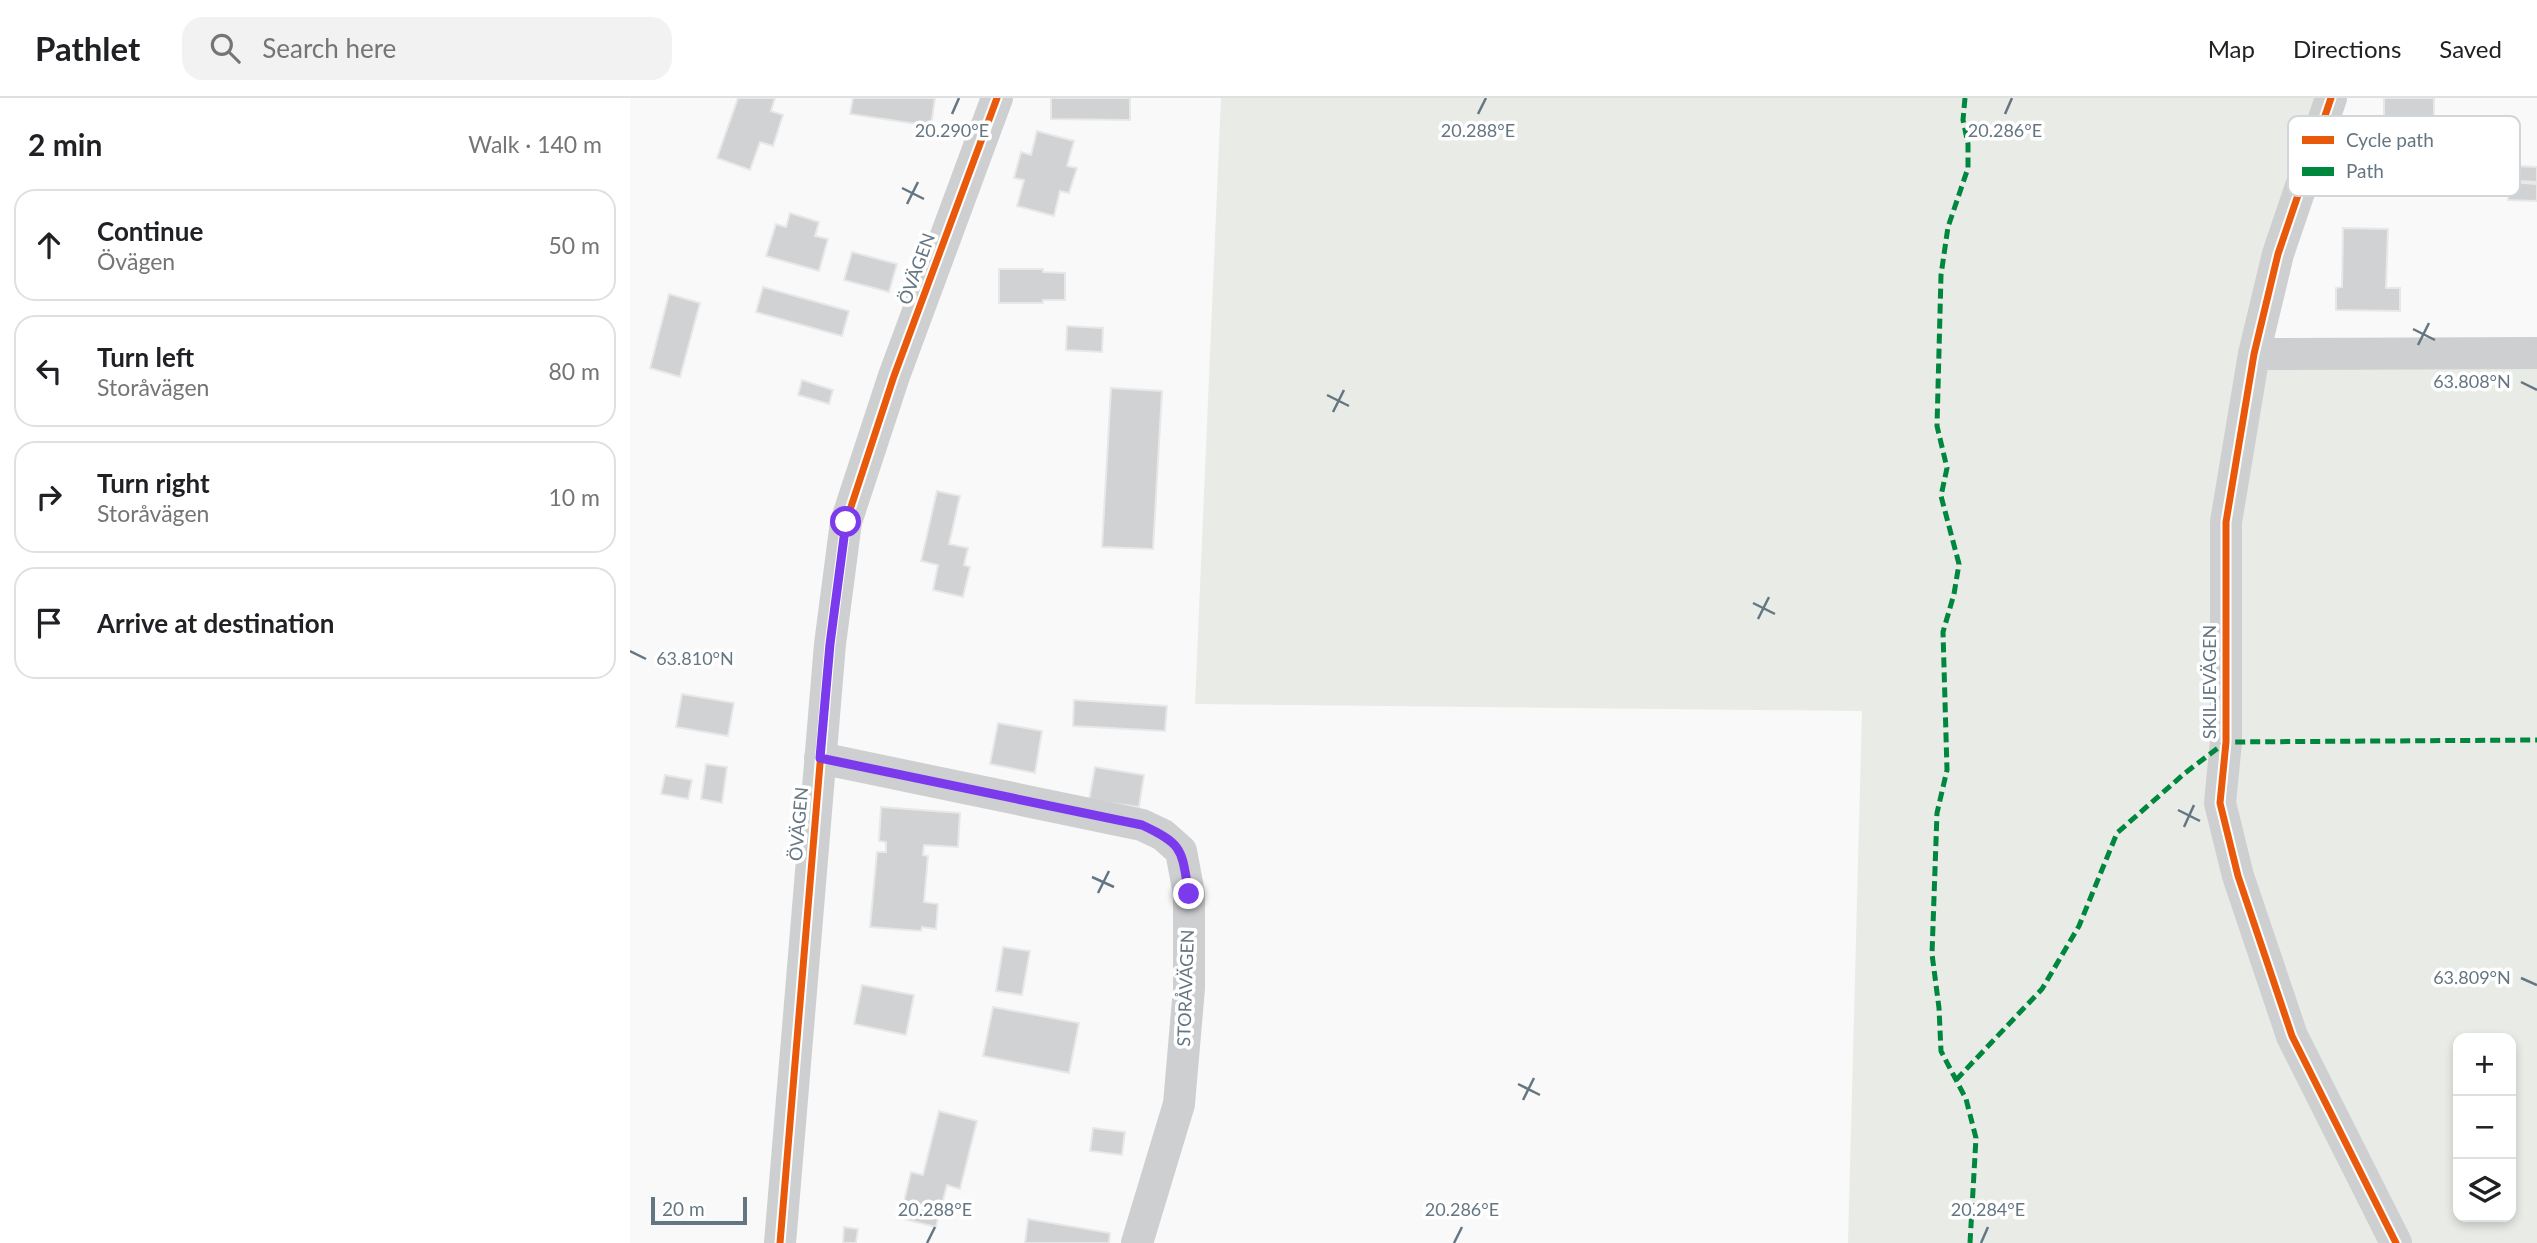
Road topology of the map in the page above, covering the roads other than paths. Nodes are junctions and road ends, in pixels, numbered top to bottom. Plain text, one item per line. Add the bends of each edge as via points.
1 (997, 98) edge
2 (2330, 98) edge
3 (2324, 116) edge
4 (2297, 196) edge
5 (2537, 353) edge
6 (2254, 354) junction
7 (820, 758) junction
8 (780, 1243) edge
9 (1137, 1243) edge
10 (2396, 1243) edge

1 - 7 street, ÖVÄGEN via 894,376 846,522
2 - 3 street, SKILJEVÄGEN
4 - 6 street, SKILJEVÄGEN
5 - 6 street
6 - 10 street, SKILJEVÄGEN via 2226,522 2226,742 2220,803 2238,876 2292,1036
7 - 8 street, ÖVÄGEN
7 - 9 street, STORÅVÄGEN via 1142,825 1181,851 1189,894 1189,988 1179,1104

